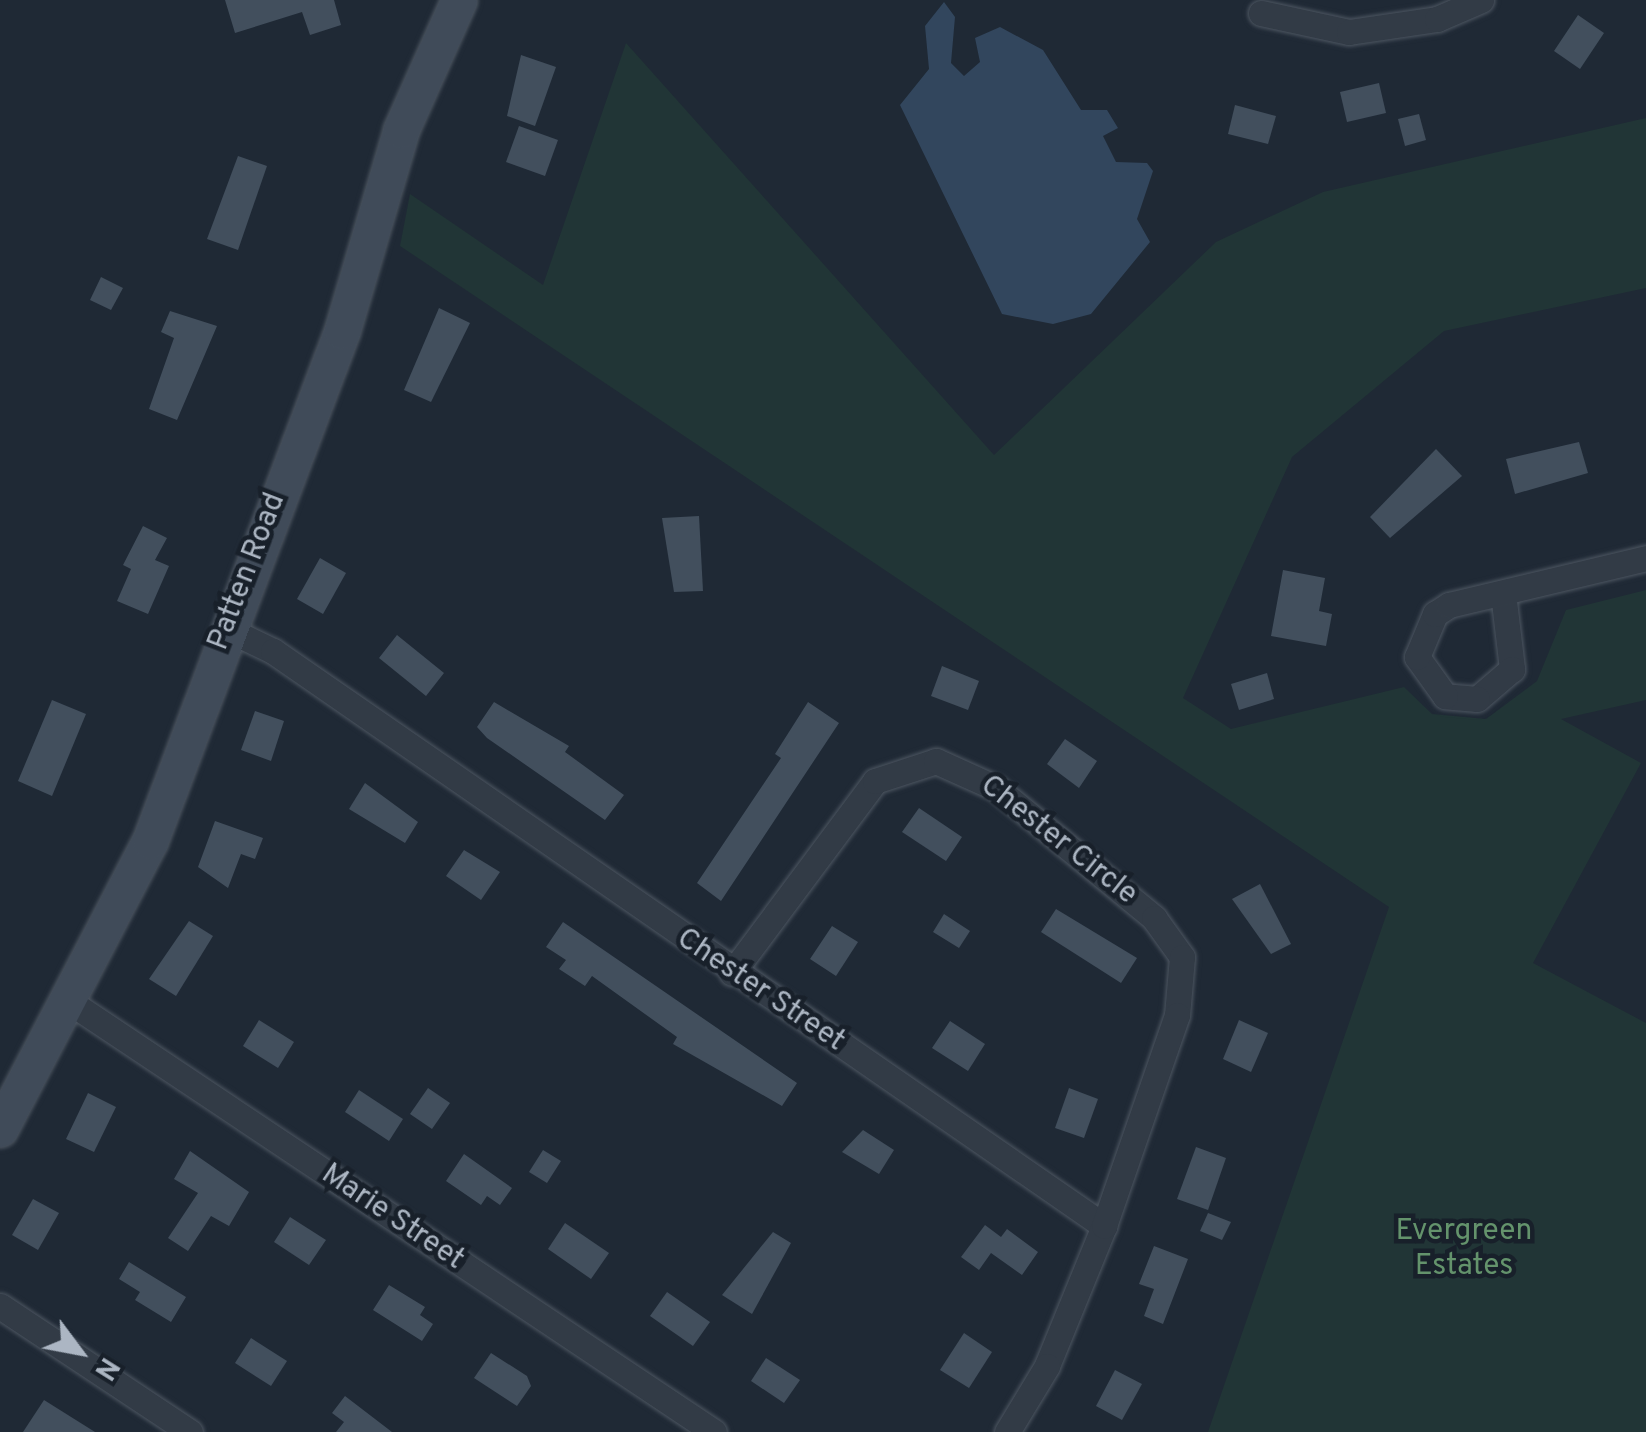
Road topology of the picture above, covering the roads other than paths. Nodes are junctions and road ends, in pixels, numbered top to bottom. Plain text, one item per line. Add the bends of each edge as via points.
1 (459, 0) edge
2 (1481, 0) edge
3 (1261, 13) dead end
4 (1646, 558) edge
5 (1503, 592) junction
6 (227, 629) junction
7 (732, 974) junction
8 (70, 1002) junction
9 (0, 1129) edge
10 (1104, 1226) junction
11 (0, 1306) edge
12 (190, 1432) edge
13 (714, 1432) edge
14 (1007, 1432) edge

1 - 6 street, Patten Road via 401,130 342,331
2 - 3 street via 1437,19 1349,32
4 - 5 street
5 - 5 street via 1449,606 1424,626 1422,673 1445,696 1477,699 1512,669
6 - 7 street, Chester Street via 272,651
6 - 8 street, Patten Road via 142,859
7 - 10 street, Chester Street
7 - 10 street, Chester Circle via 874,781 936,761 996,788 1154,918 1182,957 1177,1015
8 - 9 street, Patten Road
8 - 13 street, Marie Street
10 - 14 street via 1047,1366
11 - 12 street

